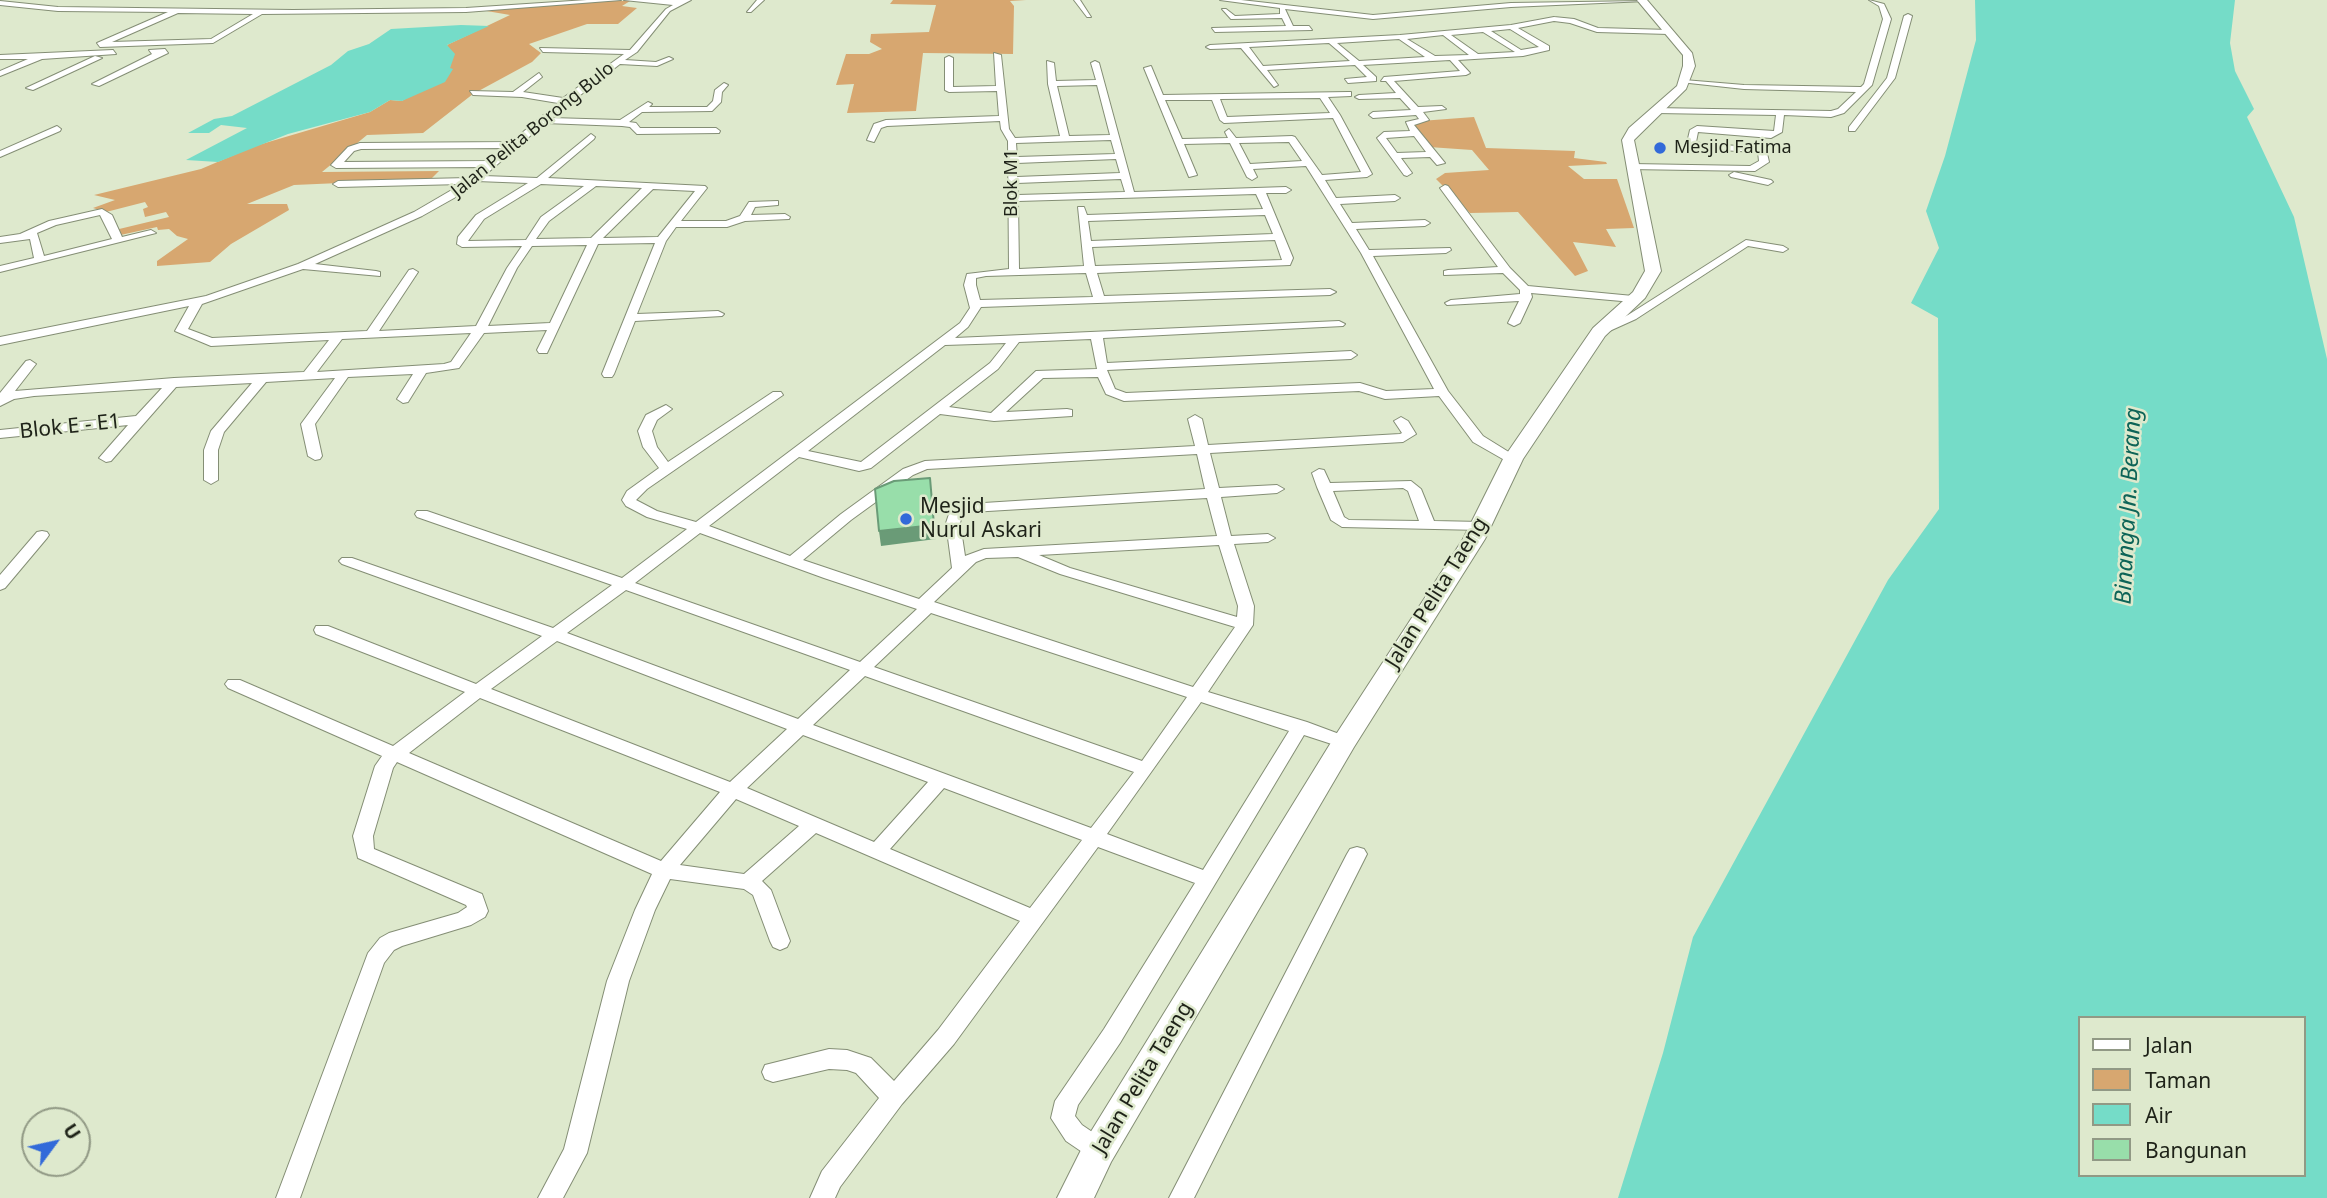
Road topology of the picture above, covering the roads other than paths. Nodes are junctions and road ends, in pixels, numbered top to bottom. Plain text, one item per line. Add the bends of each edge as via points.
1 (50, 0) edge
2 (79, 0) edge
3 (228, 0) edge
4 (451, 0) edge
5 (618, 0) edge
6 (627, 0) edge
7 (761, 0) edge
8 (1077, 0) edge
9 (1223, 0) edge
10 (1309, 0) edge
11 (1872, 0) edge
12 (350, 1) edge
13 (577, 1) edge
14 (1643, 1) edge
15 (684, 2) edge
16 (0, 3) edge
17 (32, 6) junction
18 (1282, 7) junction
19 (55, 8) junction
20 (1301, 9) junction
21 (1558, 9) dead end
22 (180, 10) junction
23 (212, 10) junction
24 (440, 10) junction
25 (1224, 10) dead end
26 (749, 11) dead end
27 (1538, 11) junction
28 (260, 12) junction
29 (334, 12) junction
30 (1089, 16) dead end
31 (1284, 16) junction
32 (1908, 16) dead end
33 (1554, 19) junction
34 (1396, 22) dead end
35 (1511, 27) junction
36 (1309, 28) dead end
37 (1291, 29) junction
38 (1215, 30) dead end
39 (1485, 30) junction
40 (1669, 32) junction
41 (1444, 33) junction
42 (1400, 37) junction
43 (1358, 40) junction
44 (1332, 42) junction
45 (1291, 44) junction
46 (100, 45) junction
47 (1244, 46) junction
48 (1210, 47) dead end
49 (1367, 48) dead end
50 (543, 50) dead end
51 (632, 52) junction
52 (1521, 52) junction
53 (110, 53) junction
54 (72, 55) junction
55 (997, 55) dead end
56 (1377, 55) dead end
57 (0, 57) edge
58 (38, 57) junction
59 (949, 58) dead end
60 (1478, 58) junction
61 (669, 59) dead end
62 (1453, 59) junction
63 (1435, 61) junction
64 (619, 62) junction
65 (1051, 62) dead end
66 (1095, 63) dead end
67 (1357, 63) junction
68 (1386, 63) junction
69 (1308, 66) junction
70 (1148, 68) dead end
71 (1261, 68) junction
72 (0, 74) edge
73 (539, 75) dead end
74 (1373, 79) junction
75 (1388, 79) junction
76 (1348, 81) dead end
77 (1100, 82) junction
78 (1684, 82) junction
79 (96, 84) dead end
80 (1052, 84) junction
81 (724, 85) dead end
82 (1274, 85) dead end
83 (30, 88) dead end
84 (1001, 88) junction
85 (1864, 90) junction
86 (473, 93) dead end
87 (516, 94) junction
88 (1348, 94) dead end
89 (1322, 95) junction
90 (1404, 95) junction
91 (1161, 97) junction
92 (1359, 97) dead end
93 (1216, 99) junction
94 (565, 101) junction
95 (1870, 106) junction
96 (1844, 108) junction
97 (1442, 109) dead end
98 (1657, 110) junction
99 (1418, 111) junction
100 (1720, 113) junction
101 (1780, 113) junction
102 (1336, 115) junction
103 (1373, 115) dead end
104 (1003, 118) junction
105 (542, 120) junction
106 (1224, 120) junction
107 (622, 123) junction
108 (57, 129) dead end
109 (1852, 129) dead end
110 (716, 131) dead end
111 (1718, 131) junction
112 (1416, 133) junction
113 (1116, 136) junction
114 (1759, 136) junction
115 (591, 137) dead end
116 (1065, 139) junction
117 (871, 140) dead end
118 (1233, 140) junction
119 (1012, 141) junction
120 (1177, 142) junction
121 (512, 145) junction
122 (1763, 150) junction
123 (1433, 153) junction
124 (0, 154) edge
125 (1121, 156) junction
126 (1394, 156) junction
127 (1013, 160) junction
128 (1310, 163) junction
129 (1440, 163) dead end
130 (492, 164) junction
131 (1247, 167) junction
132 (1632, 167) junction
133 (1714, 170) junction
134 (1408, 173) dead end
135 (1192, 175) dead end
136 (1126, 176) junction
137 (1252, 177) dead end
138 (1319, 178) junction
139 (474, 180) junction
140 (540, 180) junction
141 (1012, 180) junction
142 (1768, 182) dead end
143 (594, 183) junction
144 (338, 184) dead end
145 (650, 186) junction
146 (1445, 188) dead end
147 (1286, 190) dead end
148 (1261, 191) junction
149 (1130, 194) junction
150 (1080, 196) junction
151 (1012, 198) junction
152 (1395, 198) dead end
153 (1333, 201) junction
154 (775, 203) dead end
155 (1268, 212) junction
156 (785, 217) dead end
157 (744, 218) junction
158 (1082, 218) junction
159 (1425, 223) dead end
160 (672, 224) junction
161 (1348, 226) junction
162 (151, 233) dead end
163 (23, 235) junction
164 (1279, 237) junction
165 (0, 240) edge
166 (661, 240) junction
167 (118, 241) junction
168 (594, 241) junction
169 (528, 243) junction
170 (1086, 244) junction
171 (1783, 249) dead end
172 (1446, 250) dead end
173 (1366, 253) junction
174 (40, 260) junction
175 (302, 266) junction
176 (0, 269) edge
177 (1090, 269) junction
178 (1506, 270) junction
179 (413, 272) dead end
180 (1014, 272) junction
181 (1448, 273) dead end
182 (376, 274) dead end
183 (1330, 292) dead end
184 (1526, 293) junction
185 (1633, 299) junction
186 (1100, 301) junction
187 (197, 302) junction
188 (1451, 303) dead end
189 (975, 304) junction
190 (718, 314) dead end
191 (631, 318) junction
192 (1514, 323) dead end
193 (1339, 324) dead end
194 (554, 326) junction
195 (479, 331) junction
196 (1599, 332) junction
197 (1096, 334) junction
198 (339, 335) junction
199 (370, 335) junction
200 (1016, 338) junction
201 (0, 341) edge
202 (943, 342) junction
203 (542, 350) dead end
204 (1351, 355) dead end
205 (30, 365) dead end
206 (422, 369) junction
207 (344, 373) junction
208 (309, 374) junction
209 (608, 374) dead end
210 (264, 377) junction
211 (174, 382) junction
212 (1442, 392) junction
213 (777, 395) dead end
214 (403, 399) dead end
215 (0, 402) edge
216 (666, 409) dead end
217 (940, 410) junction
218 (1067, 413) dead end
219 (994, 417) junction
220 (1195, 419) dead end
221 (139, 420) junction
222 (1402, 421) dead end
223 (0, 434) edge
224 (1203, 449) junction
225 (796, 452) junction
226 (315, 456) dead end
227 (106, 458) dead end
228 (1514, 459) junction
229 (667, 470) junction
230 (211, 480) dead end
231 (1277, 489) dead end
232 (1214, 494) junction
233 (422, 514) dead end
234 (1428, 524) junction
235 (1480, 526) junction
236 (697, 527) junction
237 (42, 535) dead end
238 (1268, 538) dead end
239 (1225, 540) junction
240 (1022, 554) junction
241 (794, 560) junction
242 (347, 561) dead end
243 (960, 570) junction
244 (0, 584) edge
245 (624, 584) junction
246 (926, 605) junction
247 (1245, 625) junction
248 (322, 630) dead end
249 (556, 635) junction
250 (863, 667) junction
251 (234, 684) dead end
252 (479, 690) junction
253 (1199, 693) junction
254 (1301, 726) junction
255 (798, 728) junction
256 (1343, 742) junction
257 (393, 755) junction
258 (1146, 769) junction
259 (939, 781) junction
260 (733, 790) junction
261 (813, 825) junction
262 (1092, 839) junction
263 (877, 851) junction
264 (1357, 854) dead end
265 (664, 871) junction
266 (1208, 880) junction
267 (748, 882) junction
268 (1034, 918) junction
269 (780, 941) dead end
270 (772, 1072) dead end
271 (894, 1097) junction
272 (1099, 1150) junction
273 (288, 1198) edge
274 (550, 1198) edge
275 (822, 1198) edge
276 (1075, 1198) edge
277 (1181, 1198) edge

1 - 17 street
2 - 19 street
3 - 23 street
4 - 24 street
5 - 13 street
6 - 15 street
7 - 26 street
8 - 30 street
9 - 18 street
10 - 20 street
11 - 85 street via 1882,5 1887,19
12 - 29 street
13 - 24 street
14 - 20 street via 1511,5 1373,17
14 - 40 street
15 - 51 street, Jalan Pelita Borong Bulo via 668,10
16 - 17 street
17 - 19 street
18 - 20 street
18 - 31 street
19 - 22 street
21 - 27 street
22 - 23 street
22 - 46 street
23 - 28 street
24 - 29 street
25 - 31 street via 1231,18
27 - 33 street
27 - 34 street
28 - 29 street
28 - 46 street via 213,41
31 - 37 street
32 - 95 street via 1891,78
33 - 35 street
33 - 40 street via 1597,30
35 - 39 street
35 - 52 street via 1546,48
36 - 37 street
37 - 38 street
39 - 41 street
39 - 52 street
40 - 78 street via 1689,55
41 - 42 street
41 - 60 street
42 - 43 street
42 - 63 street
43 - 44 street
43 - 49 street
44 - 45 street
44 - 67 street
45 - 47 street
45 - 69 street
46 - 54 street
47 - 48 street
47 - 71 street
50 - 51 street
51 - 64 street, Jalan Pelita Borong Bulo
52 - 60 street via 1524,54
53 - 54 street
53 - 79 street via 165,51
53 - 83 street
54 - 58 street
55 - 84 street, Blok M1
56 - 68 street
57 - 58 street
58 - 72 street
59 - 84 street via 948,95
60 - 62 street
61 - 64 street via 657,64
62 - 63 street
62 - 75 street via 1466,73
63 - 68 street
64 - 94 street, Jalan Pelita Borong Bulo
65 - 80 street
66 - 77 street
67 - 68 street
67 - 69 street
67 - 74 street
69 - 71 street
70 - 91 street
71 - 82 street
73 - 87 street
74 - 75 street
74 - 76 street
75 - 90 street
77 - 80 street
77 - 113 street
78 - 85 street
78 - 98 street, Jalan Pelita Taeng
80 - 116 street
81 - 107 street via 717,102 707,109 644,107
84 - 104 street, Blok M1
85 - 96 street
86 - 87 street
87 - 94 street
88 - 89 street
89 - 93 street
89 - 102 street
90 - 92 street
90 - 99 street
91 - 93 street
91 - 120 street
93 - 106 street
94 - 105 street, Jalan Pelita Borong Bulo
95 - 96 street
95 - 109 street
96 - 101 street via 1831,114
97 - 99 street
98 - 100 street
98 - 132 street, Jalan Pelita Taeng via 1628,140
99 - 103 street
99 - 112 street via 1425,120 1409,124
100 - 101 street
100 - 111 street
101 - 114 street via 1778,132
102 - 106 street
102 - 138 street via 1367,174
104 - 117 street via 886,123 877,126
104 - 119 street, Blok M1
105 - 107 street
105 - 121 street, Jalan Pelita Borong Bulo
106 - 118 street
107 - 110 street via 637,131
108 - 124 street
111 - 114 street
111 - 122 street via 1694,130 1691,143
112 - 123 street
112 - 126 street via 1382,136
113 - 116 street
113 - 125 street
114 - 122 street
115 - 140 street
116 - 119 street
118 - 120 street
118 - 128 street via 1292,139
118 - 131 street
119 - 127 street, Blok M1
120 - 135 street
121 - 130 street, Jalan Pelita Borong Bulo
121 - 130 street via 360,146 334,163
122 - 133 street via 1765,162 1758,167
123 - 126 street
123 - 129 street
125 - 127 street
125 - 136 street
126 - 134 street
127 - 141 street, Blok M1
128 - 131 street
128 - 138 street
130 - 139 street, Jalan Pelita Borong Bulo
131 - 137 street
132 - 133 street
132 - 185 street, Jalan Pelita Taeng via 1653,271
133 - 142 street
136 - 141 street
136 - 149 street
138 - 153 street
139 - 140 street
139 - 144 street
139 - 175 street, Jalan Pelita Borong Bulo via 418,214
140 - 143 street
140 - 169 street via 481,217 461,242
141 - 151 street, Blok M1
143 - 145 street
143 - 169 street via 545,219
145 - 160 street via 702,188
145 - 168 street
146 - 178 street
147 - 148 street
148 - 149 street
148 - 155 street
149 - 150 street
150 - 151 street
150 - 158 street
151 - 180 street, Blok M1
152 - 153 street
153 - 161 street
154 - 157 street via 752,204
155 - 158 street
155 - 164 street
156 - 157 street
157 - 160 street via 730,224
158 - 170 street
159 - 161 street
160 - 166 street
161 - 173 street
162 - 167 street
163 - 165 street
163 - 167 street via 100,212 108,217
163 - 174 street via 36,236
164 - 170 street
164 - 177 street via 1286,263
166 - 168 street
166 - 191 street
167 - 174 street
168 - 169 street
168 - 194 street
169 - 195 street
170 - 177 street
171 - 196 street via 1746,243 1632,317
172 - 173 street
173 - 212 street
174 - 176 street
175 - 182 street
175 - 187 street, Jalan Pelita Borong Bulo
177 - 180 street
177 - 186 street
178 - 181 street
178 - 184 street
179 - 199 street
180 - 189 street via 971,276
183 - 186 street
184 - 185 street
184 - 188 street
184 - 192 street
185 - 196 street, Jalan Pelita Taeng
186 - 189 street
187 - 198 street via 181,331 202,341
187 - 201 street, Jalan Pelita Borong Bulo
189 - 202 street via 971,319
190 - 191 street
191 - 209 street
193 - 197 street
194 - 195 street
194 - 203 street
195 - 199 street
195 - 206 street via 455,365
196 - 228 street, Jalan Pelita Taeng
197 - 200 street
197 - 204 street via 1101,367
198 - 199 street
198 - 208 street
200 - 202 street
200 - 217 street via 995,366
202 - 225 street
205 - 215 street
206 - 207 street
206 - 214 street
207 - 208 street
207 - 226 street via 308,424
208 - 210 street
210 - 211 street
210 - 230 street via 218,431 211,450
211 - 215 street via 21,393
211 - 221 street
212 - 219 street via 1385,395 1360,387 1124,397 1110,391 1103,373 1040,374
212 - 228 street via 1478,439
213 - 229 street
216 - 229 street via 651,418 645,431 650,447
217 - 219 street
217 - 225 street via 861,467
218 - 219 street
220 - 224 street
221 - 223 street, Blok E - E1
221 - 227 street
222 - 224 street via 1409,434 1403,438
224 - 232 street
224 - 241 street via 916,468
225 - 236 street
228 - 235 street, Jalan Pelita Taeng
229 - 236 street via 629,500 652,514
231 - 232 street
232 - 239 street
232 - 243 street via 968,508 955,514 953,523
233 - 245 street
234 - 234 street via 1342,523 1322,480 1406,484 1415,489
234 - 235 street
235 - 256 street, Jalan Pelita Taeng
236 - 241 street
236 - 245 street
237 - 244 street
238 - 239 street
239 - 240 street
239 - 247 street via 1246,606
240 - 243 street via 984,554
240 - 247 street
241 - 246 street
242 - 249 street
243 - 246 street
245 - 249 street
245 - 250 street
246 - 250 street
246 - 253 street
247 - 253 street
248 - 252 street
249 - 252 street
249 - 255 street
250 - 255 street
250 - 258 street
251 - 257 street
252 - 257 street
252 - 260 street
253 - 254 street
253 - 258 street
254 - 256 street
254 - 266 street
255 - 259 street
255 - 260 street
256 - 272 street, Jalan Pelita Taeng
257 - 265 street
257 - 273 street via 369,810 363,836 365,853 475,900 478,911 396,939 375,959
258 - 262 street
259 - 262 street
259 - 263 street
260 - 261 street
260 - 265 street
261 - 263 street
261 - 267 street
262 - 266 street
262 - 268 street
263 - 268 street
264 - 277 street
265 - 267 street
265 - 274 street via 618,981 575,1153
266 - 272 street via 1063,1110 1074,1133
267 - 269 street via 761,890
268 - 271 street via 946,1037
270 - 271 street via 829,1059 847,1060 863,1065
271 - 275 street via 831,1179
272 - 276 street, Jalan Pelita Taeng

